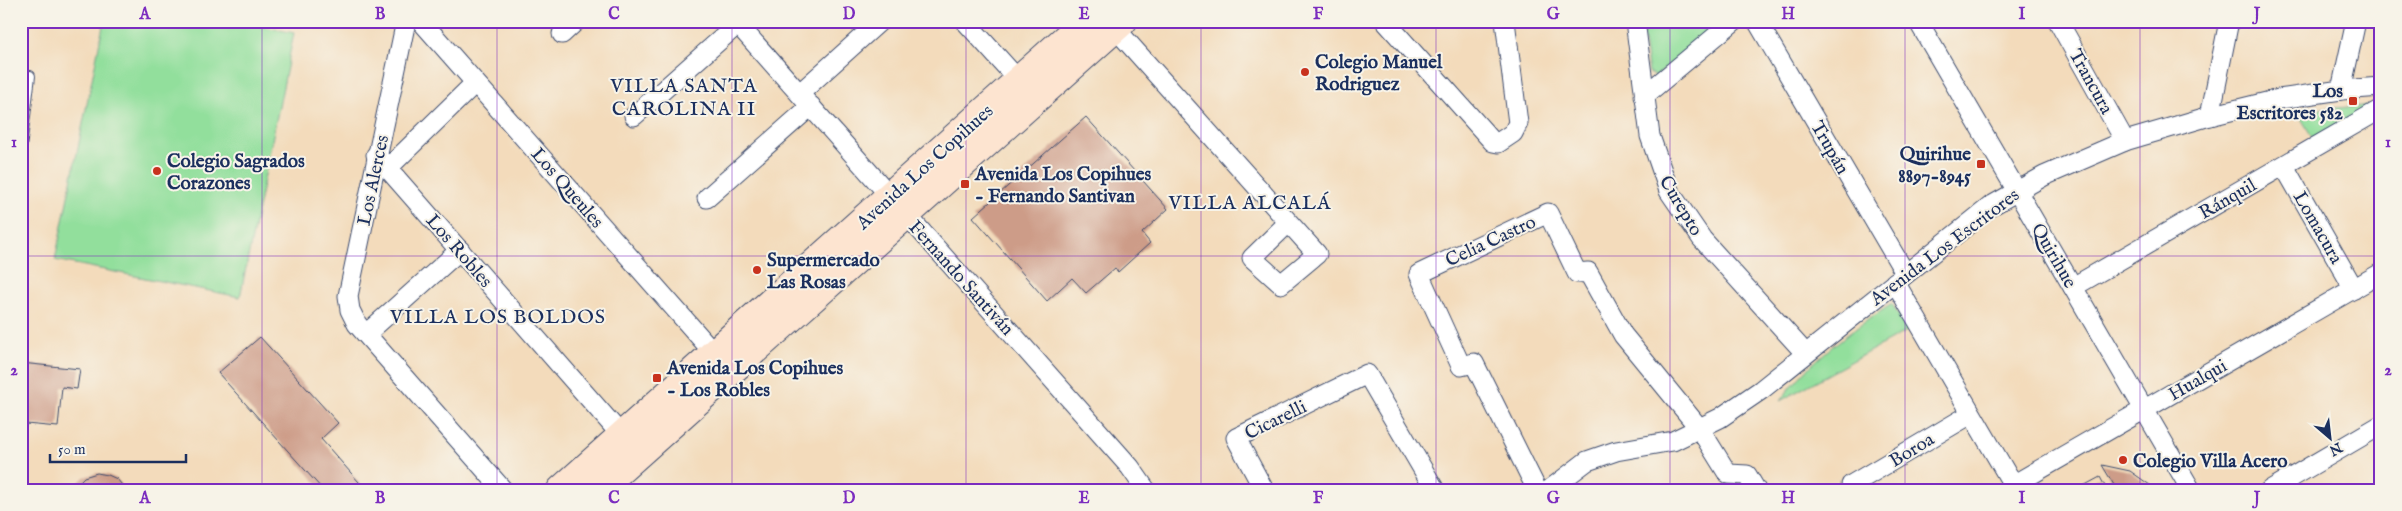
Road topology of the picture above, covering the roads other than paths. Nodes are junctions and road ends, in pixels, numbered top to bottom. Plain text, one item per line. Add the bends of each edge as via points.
1 (406, 21) edge
2 (421, 21) edge
3 (576, 21) edge
4 (880, 21) edge
5 (965, 21) edge
6 (1085, 21) edge
7 (1385, 21) edge
8 (1505, 21) edge
9 (1635, 21) edge
10 (1734, 21) edge
11 (1757, 21) edge
12 (1918, 21) edge
13 (2058, 21) edge
14 (2229, 21) edge
15 (2356, 21) edge
16 (737, 23) edge
17 (1119, 25) edge
18 (562, 34) dead end
19 (30, 76) dead end
20 (1019, 81) junction
21 (476, 83) junction
22 (2381, 87) edge
23 (2341, 90) junction
24 (1644, 96) junction
25 (805, 100) junction
26 (2381, 109) edge
27 (634, 116) dead end
28 (2210, 116) junction
29 (2125, 141) junction
30 (21, 148) edge
31 (382, 161) junction
32 (2284, 166) junction
33 (2016, 190) junction
34 (707, 198) dead end
35 (898, 205) junction
36 (1288, 223) dead end
37 (460, 250) junction
38 (2381, 273) edge
39 (1900, 277) junction
40 (2073, 287) junction
41 (2354, 289) junction
42 (366, 334) junction
43 (714, 353) junction
44 (1805, 353) junction
45 (2144, 410) junction
46 (1971, 414) junction
47 (2381, 425) edge
48 (1700, 429) junction
49 (622, 436) junction
50 (1569, 483) edge
51 (1851, 486) dead end
52 (2014, 488) edge
53 (504, 490) edge
54 (561, 490) edge
55 (598, 490) edge
56 (1146, 490) edge
57 (1264, 490) edge
58 (1435, 490) edge
59 (1537, 490) edge
60 (1548, 490) edge
61 (1756, 490) edge
62 (2191, 490) edge
63 (2270, 490) edge

1 - 31 street, Los Alerces
2 - 21 street, Los Queules
3 - 18 street
4 - 25 street
5 - 20 street
6 - 20 main road, Avenida Los Copihues
7 - 8 street via 1498,144 1513,133 1518,123
9 - 24 street, Curepto
10 - 24 street
11 - 39 street, Trupán
12 - 33 street, Quirihue
13 - 29 street, Trancura
14 - 28 street
15 - 23 street
16 - 25 street, Fernando Santiván
16 - 27 street
17 - 35 main road, Avenida Los Copihues
17 - 36 street
19 - 30 lane
20 - 35 main road, Avenida Los Copihues
21 - 31 street, Los Alerces
21 - 43 street, Los Queules
22 - 23 street, Avenida Los Escritores
23 - 28 street, Avenida Los Escritores via 2279,99
24 - 44 street, Curepto via 1656,158 1678,206 1702,240
25 - 34 street
25 - 35 street, Fernando Santiván
26 - 32 street, Ránquil
28 - 29 street, Avenida Los Escritores
29 - 33 street, Avenida Los Escritores
31 - 37 street, Los Robles
31 - 42 street, Los Alerces via 348,296 353,317
32 - 40 street, Ránquil
32 - 41 street, Lomacura
33 - 39 street, Avenida Los Escritores
33 - 40 street, Quirihue
35 - 43 main road, Avenida Los Copihues
35 - 55 main road, Avenida Los Copihues
35 - 56 street, Fernando Santiván via 1130,467
37 - 42 street
37 - 49 street, Los Robles
38 - 41 street, Hualqui
39 - 44 street, Avenida Los Escritores
39 - 46 street, Trupán
40 - 45 street, Quirihue
41 - 45 street, Hualqui
42 - 53 street, Los Alerces
43 - 49 main road, Avenida Los Copihues
44 - 48 street, Avenida Los Escritores via 1754,395
45 - 52 street, Hualqui
45 - 62 street, Quirihue
46 - 51 street, Boroa
46 - 52 street, Trupán
47 - 63 street
48 - 50 street, Avenida Los Escritores via 1673,441 1586,461
48 - 59 street, Celia Castro via 1623,334 1588,272 1578,273 1548,213 1419,274 1461,366 1474,363
48 - 61 street via 1726,471 1747,475
49 - 54 main road, Avenida Los Copihues
50 - 60 street, Avenida Los Escritores
57 - 58 street, Cicarelli via 1236,438 1366,374

